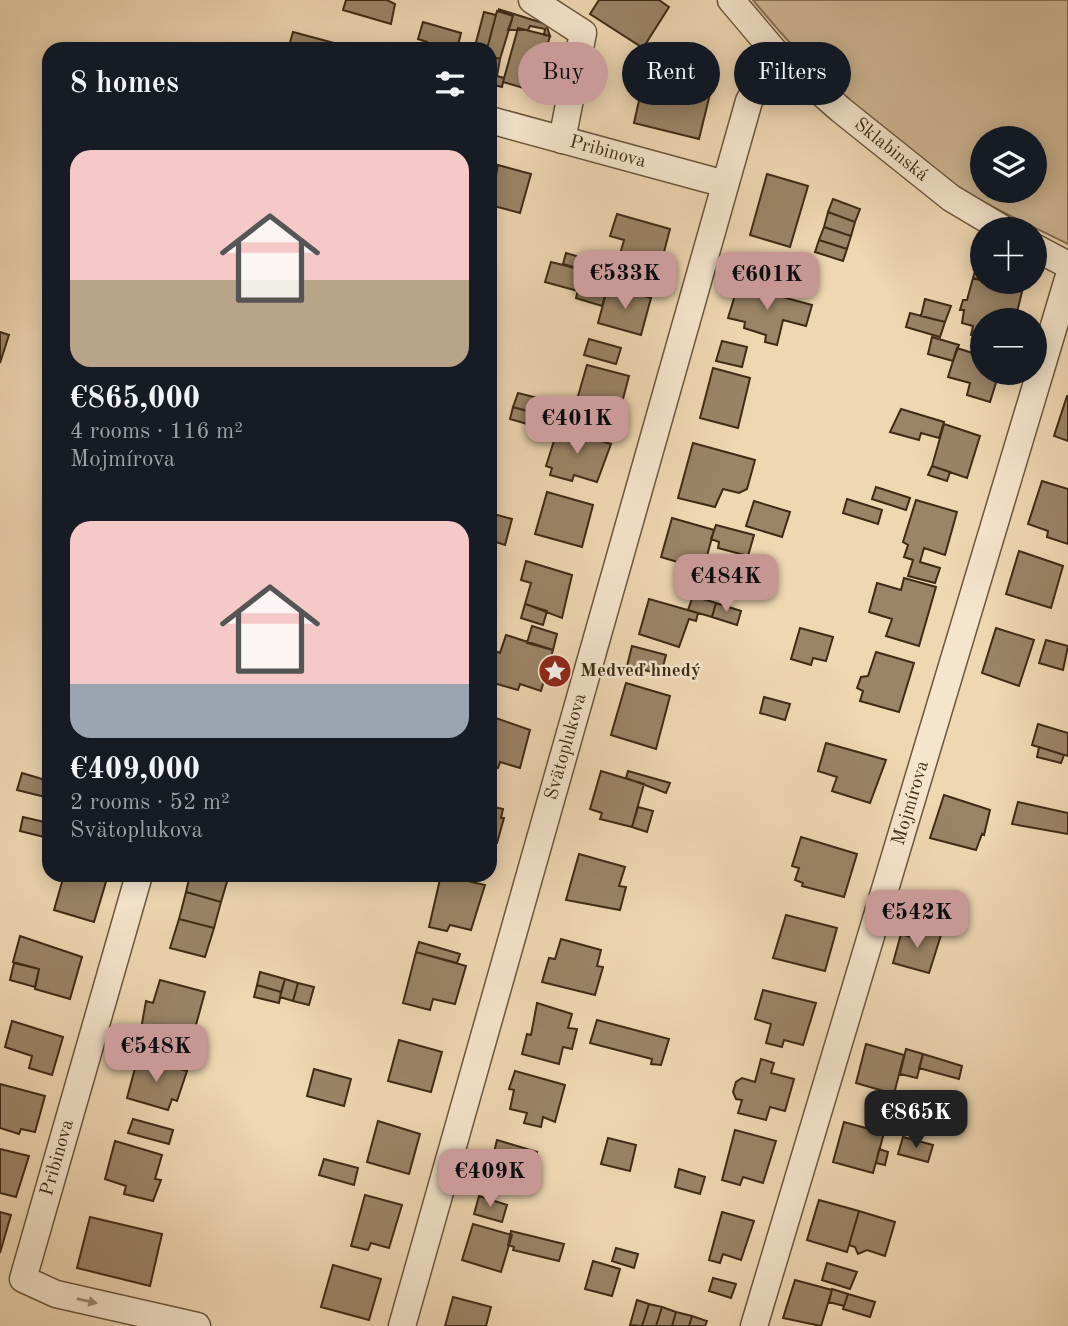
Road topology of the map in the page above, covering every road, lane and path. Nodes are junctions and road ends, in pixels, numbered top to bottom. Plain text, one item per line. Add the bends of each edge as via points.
1 (532, 0) edge
2 (731, 0) edge
3 (767, 42) edge
4 (748, 105) edge
5 (838, 105) edge
6 (497, 122) edge
7 (562, 140) junction
8 (725, 184) junction
9 (985, 217) edge
10 (1047, 254) edge
11 (1068, 265) edge
12 (1068, 279) edge
13 (137, 882) edge
14 (197, 1326) edge
15 (402, 1326) edge
16 (754, 1326) edge

1 - 7 street via 583,33
2 - 3 street, Sklabinská
4 - 8 street, Svätoplukova
5 - 9 street, Sklabinská via 918,173
6 - 7 street, Pribinova
7 - 8 street, Pribinova
8 - 15 street, Svätoplukova
10 - 11 street
12 - 16 street, Mojmírova
13 -> 14 street, Pribinova via 23,1279 56,1294

